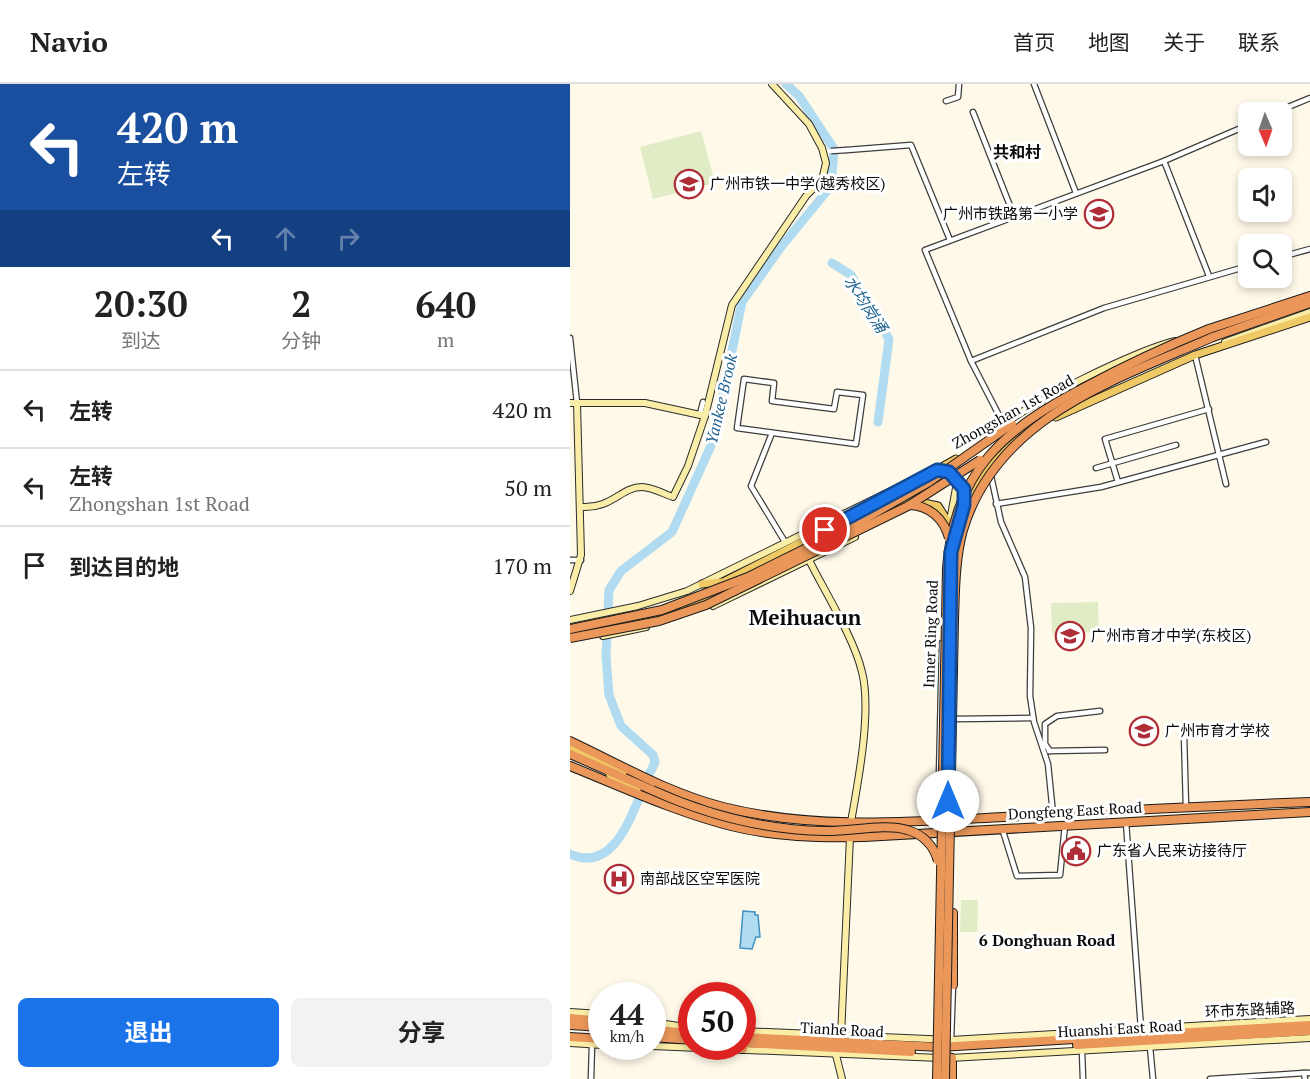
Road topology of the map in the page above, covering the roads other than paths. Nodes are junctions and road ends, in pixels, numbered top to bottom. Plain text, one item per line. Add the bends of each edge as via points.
1 (772, 84) edge
2 (959, 84) edge
3 (1034, 84) edge
4 (1310, 98) edge
5 (946, 101) dead end
6 (1292, 105) edge
7 (973, 112) dead end
8 (1238, 128) edge
9 (823, 152) junction
10 (1164, 161) junction
11 (1076, 194) junction
12 (1014, 216) junction
13 (950, 240) junction
14 (1310, 249) edge
15 (1292, 254) edge
16 (1238, 269) edge
17 (1209, 276) junction
18 (1310, 299) edge
19 (1310, 312) edge
20 (1310, 317) edge
21 (570, 338) edge
22 (1188, 340) junction
23 (1210, 349) junction
24 (1195, 355) junction
25 (972, 361) junction
26 (1108, 375) junction
27 (1086, 387) junction
28 (1062, 391) junction
29 (703, 402) dead end
30 (573, 403) edge
31 (1209, 409) junction
32 (703, 415) junction
33 (1041, 421) junction
34 (1022, 422) junction
35 (1004, 425) junction
36 (772, 433) junction
37 (1015, 437) junction
38 (993, 438) junction
39 (1266, 442) dead end
40 (1176, 445) dead end
41 (990, 451) dead end
42 (1220, 456) junction
43 (976, 459) dead end
44 (1113, 464) junction
45 (990, 468) junction
46 (1096, 468) dead end
47 (937, 470) junction
48 (954, 477) junction
49 (1118, 482) junction
50 (1226, 484) dead end
51 (903, 503) junction
52 (935, 504) junction
53 (996, 504) junction
54 (581, 507) junction
55 (960, 516) junction
56 (859, 522) junction
57 (950, 525) junction
58 (825, 530) junction
59 (784, 542) junction
60 (812, 549) junction
61 (777, 554) junction
62 (796, 557) junction
63 (570, 560) edge
64 (580, 560) junction
65 (809, 560) junction
66 (787, 562) junction
67 (724, 582) junction
68 (702, 584) junction
69 (570, 591) edge
70 (723, 593) junction
71 (714, 606) junction
72 (607, 619) junction
73 (570, 620) edge
74 (954, 620) junction
75 (570, 629) edge
76 (570, 640) edge
77 (952, 660) junction
78 (1100, 711) dead end
79 (1033, 718) junction
80 (955, 719) junction
81 (1184, 735) dead end
82 (570, 741) edge
83 (570, 749) edge
84 (1104, 750) dead end
85 (1043, 751) junction
86 (1050, 751) junction
87 (570, 755) edge
88 (570, 766) edge
89 (640, 777) junction
90 (950, 779) junction
91 (642, 793) junction
92 (1310, 802) edge
93 (1186, 808) junction
94 (1310, 812) edge
95 (1053, 814) junction
96 (957, 819) junction
97 (941, 820) junction
98 (851, 822) junction
99 (1126, 822) junction
100 (1065, 825) junction
101 (1002, 828) junction
102 (944, 831) junction
103 (850, 837) junction
104 (940, 963) junction
105 (952, 985) joint
106 (570, 1012) edge
107 (588, 1013) edge
108 (570, 1018) edge
109 (1310, 1019) edge
110 (588, 1020) edge
111 (666, 1024) edge
112 (570, 1025) edge
113 (1310, 1025) edge
114 (588, 1026) edge
115 (678, 1026) edge
116 (1141, 1029) junction
117 (570, 1030) edge
118 (1310, 1031) edge
119 (588, 1032) edge
120 (756, 1032) edge
121 (841, 1036) junction
122 (570, 1037) edge
123 (756, 1037) edge
124 (1310, 1038) edge
125 (588, 1041) edge
126 (588, 1041) edge
127 (943, 1042) junction
128 (570, 1043) edge
129 (1150, 1043) junction
130 (756, 1046) edge
131 (756, 1047) edge
132 (823, 1048) junction
133 (1082, 1051) junction
134 (932, 1052) junction
135 (836, 1055) junction
136 (952, 1058) junction
137 (590, 1060) edge
138 (1306, 1075) edge
139 (591, 1079) edge
140 (842, 1079) edge
141 (937, 1079) edge
142 (945, 1079) edge
143 (952, 1079) edge
144 (1083, 1079) edge
145 (1153, 1079) edge
146 (1210, 1079) edge

1 - 9 street via 809,124
2 - 5 street via 958,97
3 - 11 street
4 - 6 street
7 - 12 street
8 - 10 street
9 - 13 street, bridge via 911,145
9 - 32 street via 826,163 822,180 806,196 732,305
10 - 11 street
10 - 17 street
11 - 12 street
12 - 13 street
13 - 25 street via 925,250
14 - 15 street
16 - 17 street
17 - 25 street via 1104,308
18 - 22 main road, Zhongshan 1st Road
18 - 26 highway, Inner Ring Road, bridge via 1221,324
18 - 33 highway, Inner Ring Road, bridge via 1213,337
19 - 23 street
20 - 23 main road, Zhongshan 1st Road
21 - 30 street
22 - 27 main road, Zhongshan 1st Road
22 - 28 street via 1161,344
23 - 24 main road, Zhongshan 1st Road
24 - 31 street
24 - 37 main road, Zhongshan 1st Road
25 - 35 street
26 - 56 highway, bridge via 1030,411 950,469
26 - 104 highway, Inner Ring Road, bridge via 1040,411 1010,432 974,473 954,519 946,568
27 - 28 street
27 - 34 main road, Zhongshan 1st Road
28 - 35 street
29 - 32 street
30 - 32 street via 645,403
30 - 54 street
31 - 42 street
31 - 44 street via 1105,439
32 - 54 street via 674,497 644,487 632,488 596,508
33 - 74 highway, Inner Ring Road, bridge via 1000,459 970,510 957,557
33 - 76 highway, bridge via 908,506 734,593 659,621
34 - 38 main road, Zhongshan 1st Road
34 - 48 street
35 - 38 street
36 - 36 street via 737,428 744,379 774,383 772,401 834,409 837,392 863,396 856,444
36 - 59 street via 751,486
37 - 41 main road, Zhongshan 1st Road
37 - 45 main road
38 - 47 main road, Zhongshan 1st Road
39 - 42 street
40 - 44 street
42 - 49 street
42 - 50 street
43 - 48 main road, Zhongshan 1st Road
44 - 46 street
44 - 49 street
45 - 53 street
45 - 55 main road
47 - 48 street
47 - 58 main road, Zhongshan 1st Road
47 - 59 street
48 - 51 main road, Zhongshan 1st Road
48 - 55 street via 964,495
48 - 57 street
49 - 53 street
51 - 52 main road
51 - 60 main road, Zhongshan 1st Road
52 - 57 main road
52 - 65 street via 908,510
53 - 79 street via 1025,577 1031,628 1028,673
54 - 64 street
55 - 77 street via 951,552
56 - 74 highway, bridge via 906,505 924,507 938,516 950,543
56 - 75 highway, bridge via 702,597 653,612
57 - 97 street
58 - 60 street
58 - 61 main road, Zhongshan 1st Road
59 - 68 street
60 - 62 main road, Zhongshan 1st Road
60 - 65 street
61 - 62 street
61 - 67 main road, Zhongshan 1st Road
62 - 65 street
62 - 66 main road, Zhongshan 1st Road
63 - 64 street
64 - 69 street
65 - 66 main road
65 - 71 street
65 - 98 street via 863,674 863,726
66 - 70 main road, Zhongshan 1st Road
67 - 68 main road
67 - 72 main road, Zhongshan 1st Road via 681,600
68 - 72 street
70 - 71 main road
70 - 72 main road, Zhongshan 1st Road via 668,612
71 - 76 street via 670,621
72 - 73 street
72 - 75 main road, Zhongshan 1st Road
74 - 90 highway, Inner Ring Road, bridge
77 - 80 street
77 - 96 street via 948,801
78 - 86 street via 1057,716 1045,724 1045,744
79 - 80 street
79 - 85 street
80 - 96 street
81 - 93 street
82 - 89 highway
83 - 89 main road, Dongfeng East Road
84 - 86 street
85 - 86 street
85 - 95 street
87 - 91 main road, Dongfeng East Road
87 - 104 highway, bridge via 678,802 742,821 812,830 899,828 916,833 933,848 938,863
88 - 91 highway
89 - 98 highway, Dongfeng East Road via 744,812 800,821
90 - 105 highway, bridge via 954,854
90 - 142 highway, Inner Ring Road, bridge
91 - 103 highway, Dongfeng East Road via 741,828 800,837
92 - 93 highway, Dongfeng East Road
93 - 95 highway, Dongfeng East Road
94 - 99 highway, Dongfeng East Road
95 - 96 highway, Dongfeng East Road
96 - 97 highway, Dongfeng East Road
97 - 98 highway, Dongfeng East Road
99 - 100 highway, Dongfeng East Road
99 - 116 street
100 - 101 highway, Dongfeng East Road
100 - 101 street via 1060,875 1017,876
101 - 102 highway, Dongfeng East Road
102 - 103 highway, Dongfeng East Road
102 - 127 street
103 - 121 street
104 - 141 highway, Inner Ring Road, bridge
105 - 127 street
106 - 107 street
108 - 110 highway
109 - 116 street, 环市东路辅路
111 - 115 street
112 - 114 highway
113 - 127 highway, Huanshi East Road
116 - 127 street, 环市东路辅路
117 - 119 highway
118 - 129 highway, Huanshi East Road
120 - 121 street, 环市东路辅路
121 - 127 street, 环市东路辅路
122 - 125 highway
123 - 127 highway, Tianhe Road
124 - 129 street, 环市东路辅路
126 - 128 street
129 - 133 street, 环市东路辅路
129 - 134 highway, Huanshi East Road
129 - 145 street
130 - 132 highway, Tianhe Road
131 - 135 street, 环市东路辅路
132 - 134 highway, Tianhe Road
132 - 135 highway
133 - 136 street, 环市东路辅路
133 - 144 street
134 - 136 highway
135 - 136 street, 环市东路辅路
135 - 140 street
136 - 143 highway
137 - 139 street
138 - 146 street

